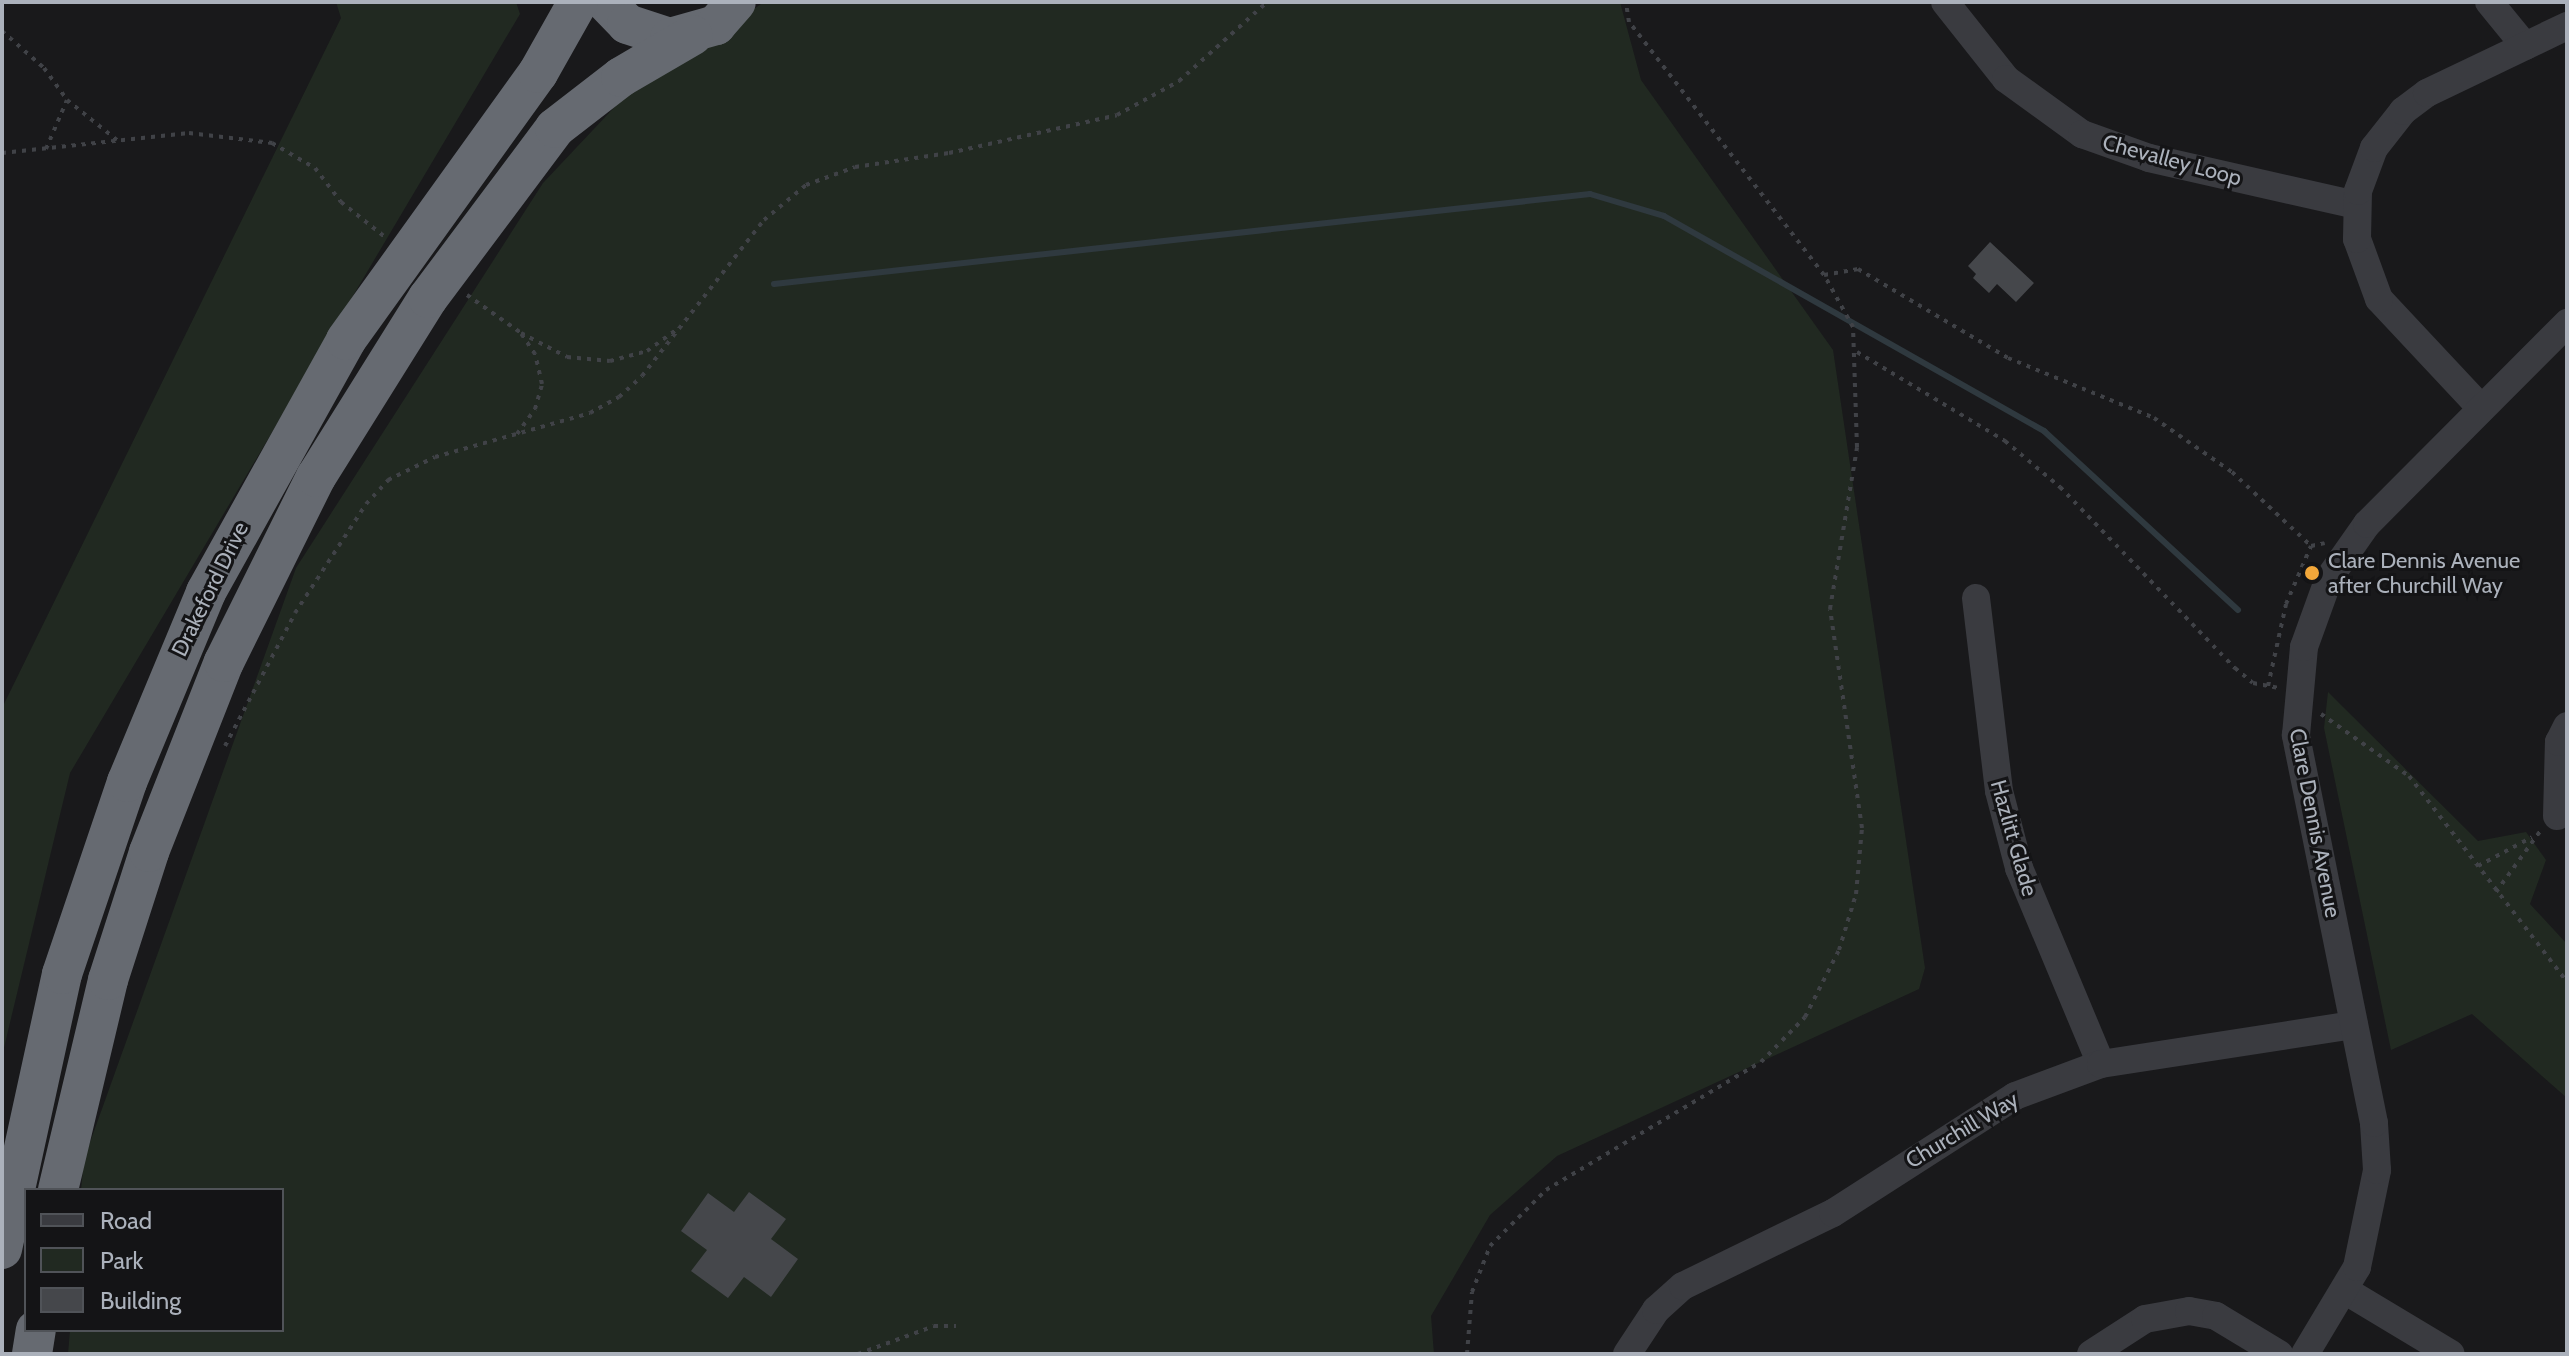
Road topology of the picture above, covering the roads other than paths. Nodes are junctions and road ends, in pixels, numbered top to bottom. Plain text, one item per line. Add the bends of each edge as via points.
1 (578, 2) edge
2 (606, 2) edge
3 (736, 2) edge
4 (1945, 2) edge
5 (2489, 2) edge
6 (2567, 26) edge
7 (693, 35) junction
8 (2525, 46) junction
9 (2356, 205) junction
10 (2567, 323) edge
11 (2481, 408) junction
12 (1976, 598) dead end
13 (2567, 726) edge
14 (2547, 825) road end
15 (2354, 1025) junction
16 (2101, 1064) junction
17 (58, 1188) edge
18 (2, 1249) edge
19 (2346, 1291) junction
20 (36, 1332) edge
21 (32, 1354) edge
22 (1627, 1354) edge
23 (2091, 1354) edge
24 (2279, 1354) edge
25 (2305, 1354) edge
26 (2451, 1354) edge

1 - 18 highway, Drakeford Drive via 538,73 402,247 270,469 183,642 127,782 62,974
2 - 7 highway via 648,35
3 - 7 highway, Drakeford Drive via 716,25
4 - 9 street, Chevalley Loop via 2006,79 2082,134 2149,158
5 - 8 street
6 - 8 street
7 - 17 highway, Drakeford Drive via 621,77 555,128 316,477 224,662 172,788 108,980
8 - 9 street via 2403,111 2374,148
9 - 11 street via 2362,260 2379,299
10 - 11 street, Clare Dennis Avenue
11 - 15 street, Clare Dennis Avenue via 2367,524 2329,578 2304,647 2311,707 2300,762
12 - 16 street, Hazlitt Glade via 1999,791 2019,868
13 - 14 street via 2559,742
15 - 16 street, Churchill Way
15 - 19 street, Clare Dennis Avenue via 2374,1123 2377,1170 2371,1219
16 - 22 street, Churchill Way via 1986,1111 1833,1213 1698,1276 1656,1310
19 - 25 street, Clare Dennis Avenue
19 - 26 street
20 - 21 highway
23 - 24 street via 2145,1319 2189,1311 2216,1316

